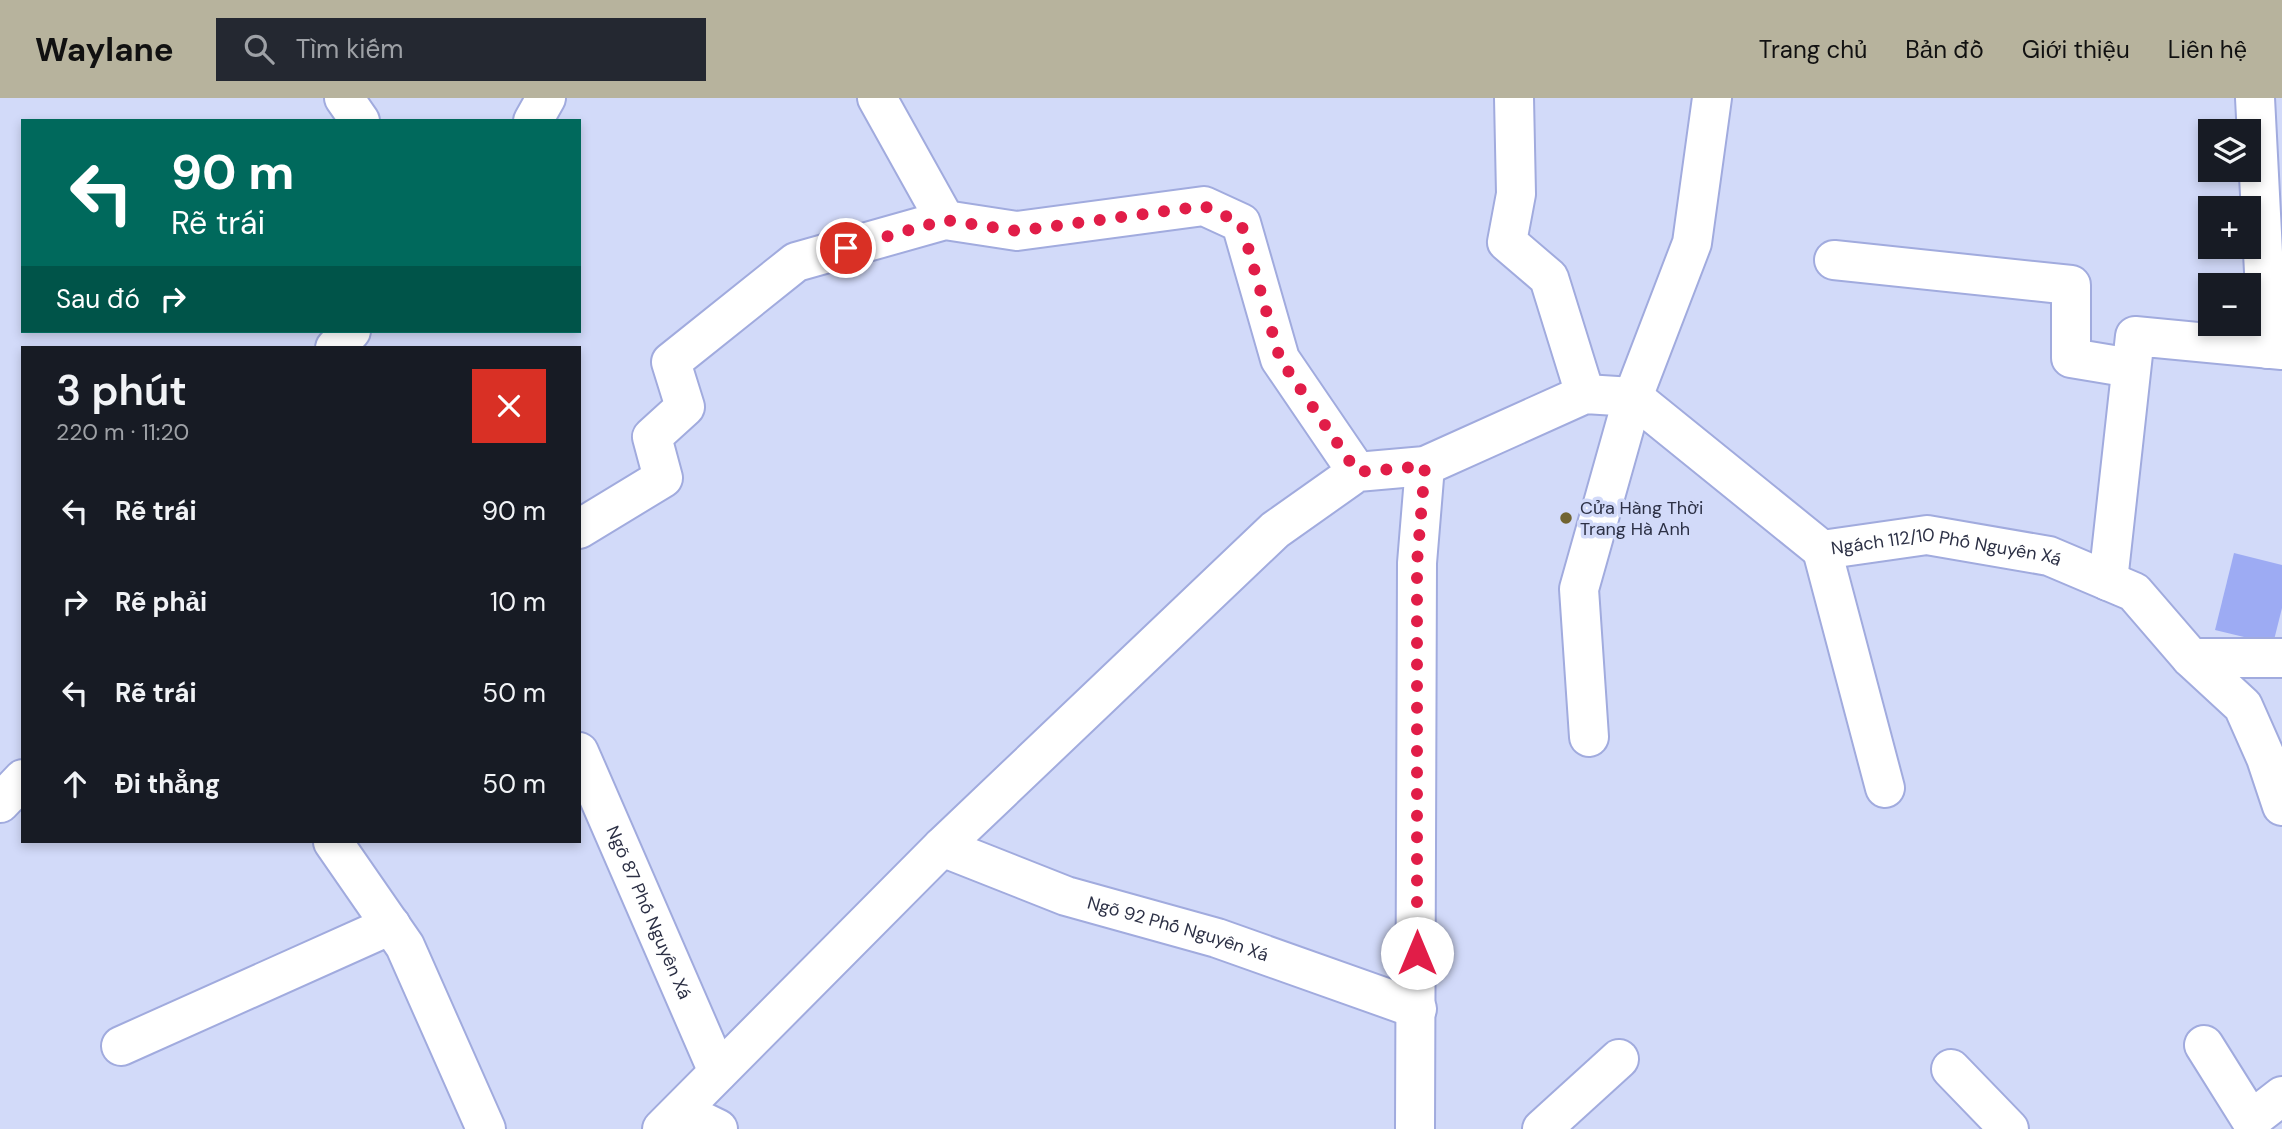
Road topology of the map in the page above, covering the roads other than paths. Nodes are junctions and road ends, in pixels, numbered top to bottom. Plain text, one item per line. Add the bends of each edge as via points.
1 (344, 98) edge
2 (546, 98) edge
3 (877, 98) edge
4 (1514, 98) edge
5 (1712, 98) edge
6 (2255, 98) edge
7 (359, 119) edge
8 (534, 119) edge
9 (945, 220) junction
10 (1834, 260) dead end
11 (349, 333) edge
12 (337, 346) edge
13 (2275, 349) edge
14 (2133, 352) junction
15 (1585, 394) junction
16 (1633, 397) junction
17 (1425, 466) junction
18 (1357, 472) junction
19 (581, 528) edge
20 (1822, 550) junction
21 (2108, 581) junction
22 (2191, 658) junction
23 (2282, 658) edge
24 (1589, 737) dead end
25 (581, 757) edge
26 (21, 781) edge
27 (1885, 789) dead end
28 (0, 803) edge
29 (2282, 806) edge
30 (349, 847) edge
31 (942, 848) junction
32 (391, 925) junction
33 (1416, 1009) junction
34 (2204, 1045) dead end
35 (121, 1046) dead end
36 (1619, 1059) dead end
37 (1951, 1069) dead end
38 (718, 1072) junction
39 (2282, 1097) edge
40 (672, 1120) edge
41 (486, 1129) edge
42 (718, 1129) edge
43 (1415, 1129) edge
44 (1542, 1129) edge
45 (2009, 1129) edge

1 - 7 street
2 - 8 street
3 - 9 street
4 - 15 street via 1516,194 1507,242 1549,278
5 - 16 street via 1692,243
6 - 13 street
9 - 18 street via 1017,231 1204,206 1241,223 1280,359
9 - 19 street via 796,262 671,362 685,407 652,438 663,478
10 - 14 street via 2071,285 2071,358
11 - 12 street
13 - 14 street
14 - 21 street
15 - 16 street
15 - 17 street
16 - 20 street, Ngách 112/10 Phố Nguyên Xá
16 - 24 street via 1579,589
17 - 18 street
17 - 33 street via 1417,563
18 - 31 street via 1275,530
20 - 21 street, Ngách 112/10 Phố Nguyên Xá via 1927,535 2049,556
20 - 27 street
21 - 22 street, Ngách 112/10 Phố Nguyên Xá via 2134,592
22 - 23 street
22 - 29 street, Ngách 112/10 Phố Nguyên Xá via 2243,706
25 - 38 street, Ngõ 87 Phố Nguyên Xá
26 - 28 street
30 - 32 street
31 - 33 street, Ngõ 92 Phố Nguyên Xá via 1066,895 1217,938
31 - 38 street
32 - 35 street
32 - 41 street via 405,946
33 - 43 street
34 - 39 street via 2251,1120
36 - 44 street
37 - 45 street
38 - 40 street
40 - 42 street

